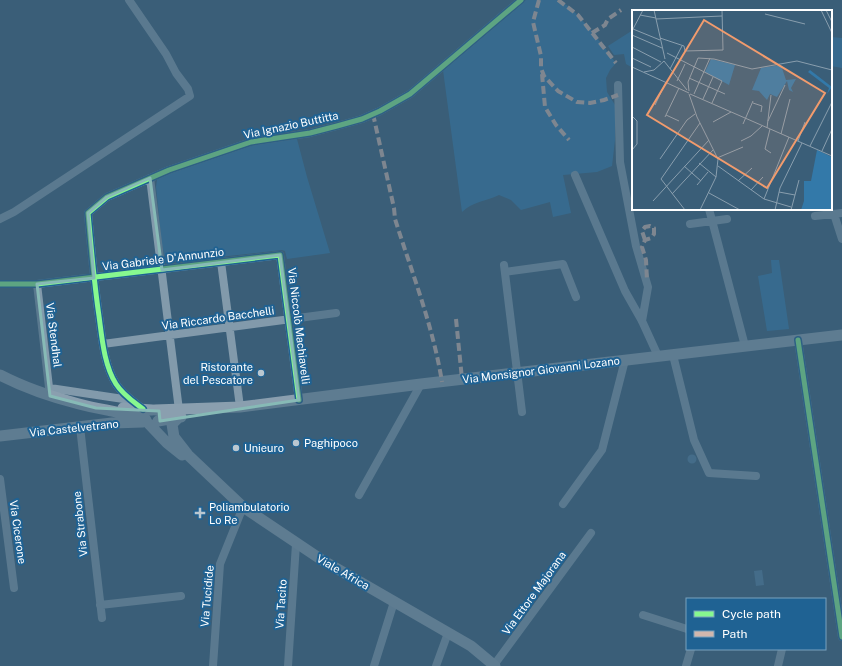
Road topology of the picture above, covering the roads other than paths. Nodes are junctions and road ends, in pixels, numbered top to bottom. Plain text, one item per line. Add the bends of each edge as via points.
1 (129, 0) edge
2 (521, 0) edge
3 (618, 85) dead end
4 (576, 174) dead end
5 (150, 178) junction
6 (708, 210) edge
7 (838, 214) edge
8 (815, 216) dead end
9 (0, 219) edge
10 (727, 219) dead end
11 (712, 221) junction
12 (690, 224) dead end
13 (842, 239) edge
14 (280, 255) joint
15 (221, 262) junction
16 (162, 270) junction
17 (94, 278) junction
18 (0, 284) edge
19 (37, 284) junction
20 (576, 297) dead end
21 (336, 313) dead end
22 (288, 320) junction
23 (642, 321) junction
24 (229, 328) junction
25 (842, 335) edge
26 (169, 336) junction
27 (798, 340) junction
28 (103, 344) junction
29 (744, 346) junction
30 (673, 354) junction
31 (658, 356) junction
32 (626, 360) junction
33 (517, 373) junction
34 (0, 375) edge
35 (421, 384) junction
36 (50, 392) junction
37 (130, 400) junction
38 (299, 400) junction
39 (240, 407) junction
40 (522, 412) dead end
41 (178, 414) junction
42 (152, 417) junction
43 (80, 427) junction
44 (0, 436) edge
45 (188, 455) junction
46 (199, 466) junction
47 (756, 476) dead end
48 (0, 479) edge
49 (359, 495) dead end
50 (563, 504) dead end
51 (243, 507) junction
52 (591, 533) dead end
53 (296, 544) junction
54 (14, 588) dead end
55 (181, 596) dead end
56 (394, 602) junction
57 (100, 605) junction
58 (643, 615) dead end
59 (102, 618) dead end
60 (686, 629) edge
61 (448, 633) junction
62 (842, 637) edge
63 (691, 650) edge
64 (782, 650) edge
65 (495, 665) edge
66 (213, 666) edge
67 (288, 666) edge
68 (374, 666) edge
69 (436, 666) edge
70 (686, 666) edge
71 (778, 666) edge

1 - 9 street via 166,54 190,96
2 - 5 street, Via Ignazio Buttitta via 410,94 380,111 323,130 251,142
3 - 23 street via 620,162 636,246 648,287
4 - 23 street via 625,291
5 - 16 street
5 - 17 street, Via Ignazio Buttitta via 107,197 88,212
6 - 11 street
7 - 8 street
7 - 13 street
10 - 11 street
11 - 12 street
11 - 29 street
14 - 15 street, Via Gabriele D'Annunzio
14 - 22 street, Via Niccolò Machiavelli
15 - 16 street, Via Gabriele D'Annunzio
15 - 24 street
16 - 17 street, Via Gabriele D'Annunzio
16 - 26 street
17 - 19 street, Via Gabriele D'Annunzio
17 - 28 street
18 - 19 street, Via Gabriele D'Annunzio
19 - 36 street, Via Stendhal
20 - 33 street via 563,264 505,269
21 - 22 street, Via Riccardo Bacchelli
22 - 24 street, Via Riccardo Bacchelli
22 - 38 street, Via Niccolò Machiavelli
23 - 31 street
24 - 26 street, Via Riccardo Bacchelli
24 - 39 street
25 - 27 main road, Via Monsignor Giovanni Lozano
26 - 28 street, Via Riccardo Bacchelli
26 - 41 street
27 - 29 main road, Via Monsignor Giovanni Lozano
27 - 62 street
28 - 37 street via 116,384
29 - 30 main road, Via Monsignor Giovanni Lozano
30 - 31 main road, Via Monsignor Giovanni Lozano
30 - 47 street via 694,440 709,473
31 - 32 main road, Via Monsignor Giovanni Lozano
32 - 33 main road, Via Monsignor Giovanni Lozano
32 - 50 street via 602,450
33 - 35 main road, Via Monsignor Giovanni Lozano
33 - 40 street
34 - 36 main road via 13,382
35 - 38 main road, Via Monsignor Giovanni Lozano
35 - 49 street
36 - 37 street
36 - 42 main road via 96,408 115,407
37 - 42 street
38 - 39 main road, Via Monsignor Giovanni Lozano
39 - 41 main road, Via Monsignor Giovanni Lozano
41 - 42 main road, Via Monsignor Giovanni Lozano
41 - 45 main road via 172,424 172,433
42 - 43 main road, Via Castelvetrano
42 - 45 main road
42 - 46 main road via 167,442
43 - 44 main road, Via Castelvetrano
43 - 57 street, Via Strabone
45 - 46 main road
46 - 51 main road, Viale Africa
48 - 54 street, Via Cicerone
51 - 53 main road, Viale Africa
51 - 66 street, Via Tucidide via 220,564
52 - 65 street, Via Ettore Majorana
53 - 56 main road, Viale Africa
53 - 67 street, Via Tacito
55 - 57 street
56 - 61 main road, Viale Africa
56 - 68 street
57 - 59 street, Via Strabone
58 - 60 street
61 - 65 main road, Viale Africa via 471,646
61 - 69 street
63 - 70 street
64 - 71 street

